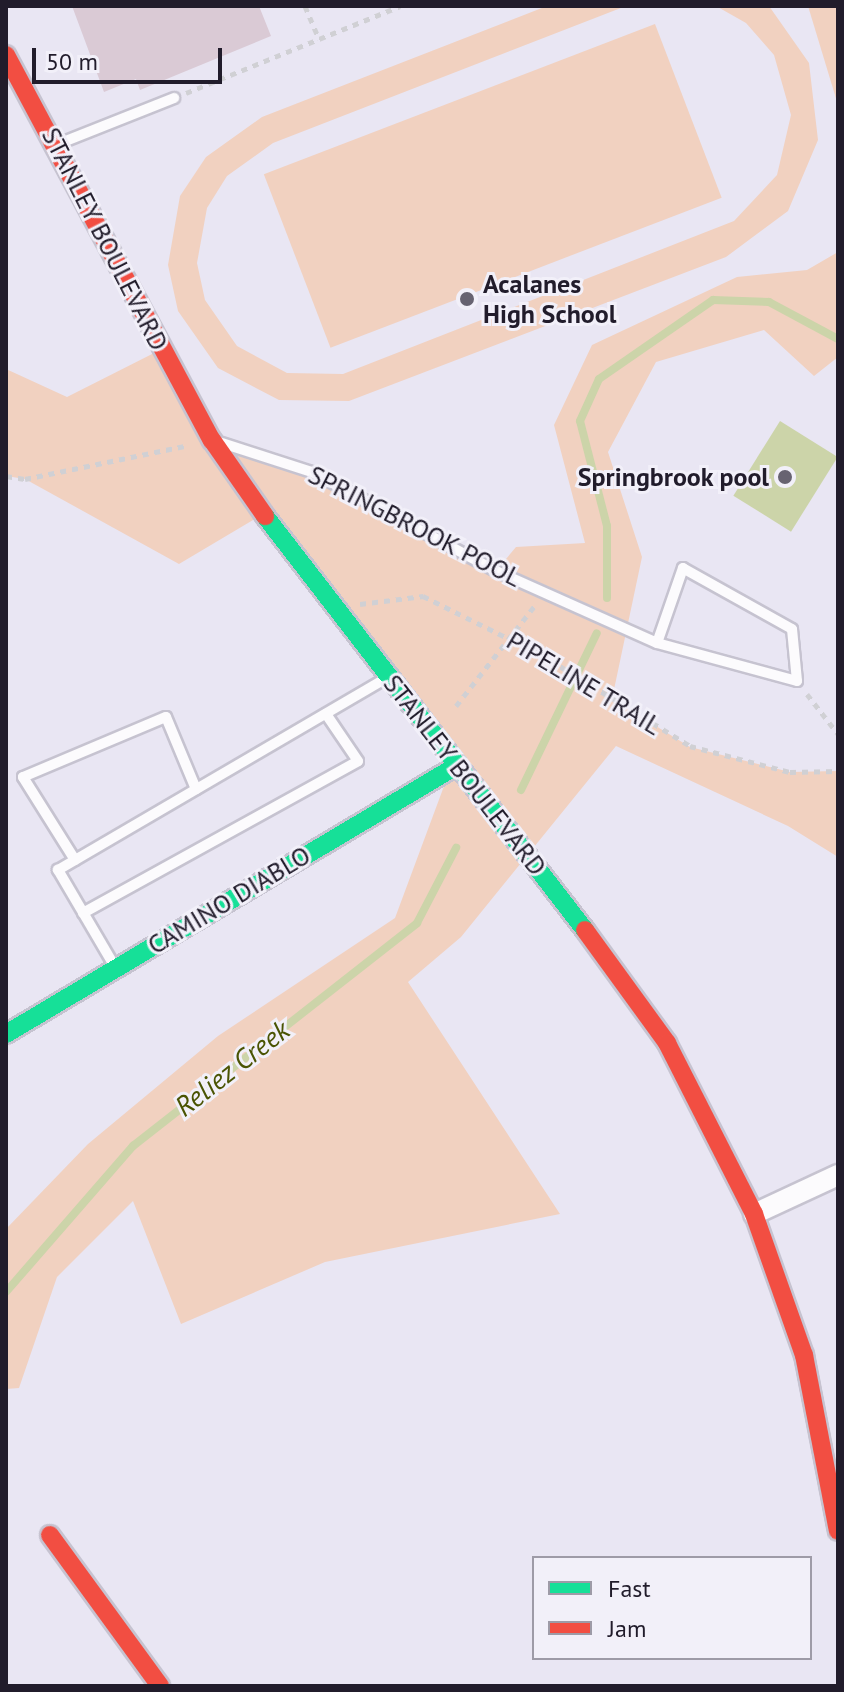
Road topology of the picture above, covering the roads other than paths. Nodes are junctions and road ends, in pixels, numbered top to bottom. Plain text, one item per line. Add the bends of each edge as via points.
1 (6, 55) edge
2 (174, 98) road end
3 (58, 144) junction
4 (212, 440) junction
5 (657, 643) junction
6 (387, 678) junction
7 (326, 714) junction
8 (453, 768) junction
9 (196, 789) junction
10 (75, 860) junction
11 (83, 913) junction
12 (115, 967) junction
13 (6, 1034) edge
14 (838, 1175) edge
15 (754, 1214) junction
16 (837, 1524) edge
17 (50, 1535) dead end
18 (160, 1686) edge

1 - 3 street, STANLEY BOULEVARD
2 - 3 lane
3 - 4 street, STANLEY BOULEVARD
4 - 5 lane, SPRINGBROOK POOL via 312,472 496,571
4 - 6 street, STANLEY BOULEVARD
5 - 5 lane, SPRINGBROOK POOL via 683,568 792,629 797,681
6 - 7 lane
6 - 8 street, STANLEY BOULEVARD
7 - 9 lane
7 - 11 lane via 358,761
8 - 12 street, CAMINO DIABLO
8 - 15 street, STANLEY BOULEVARD via 530,856 667,1043
9 - 10 lane
9 - 10 lane via 166,717 23,777
10 - 11 lane via 58,870
11 - 12 lane
12 - 13 street, CAMINO DIABLO
14 - 15 street
15 - 16 street, STANLEY BOULEVARD via 804,1355
17 - 18 street

